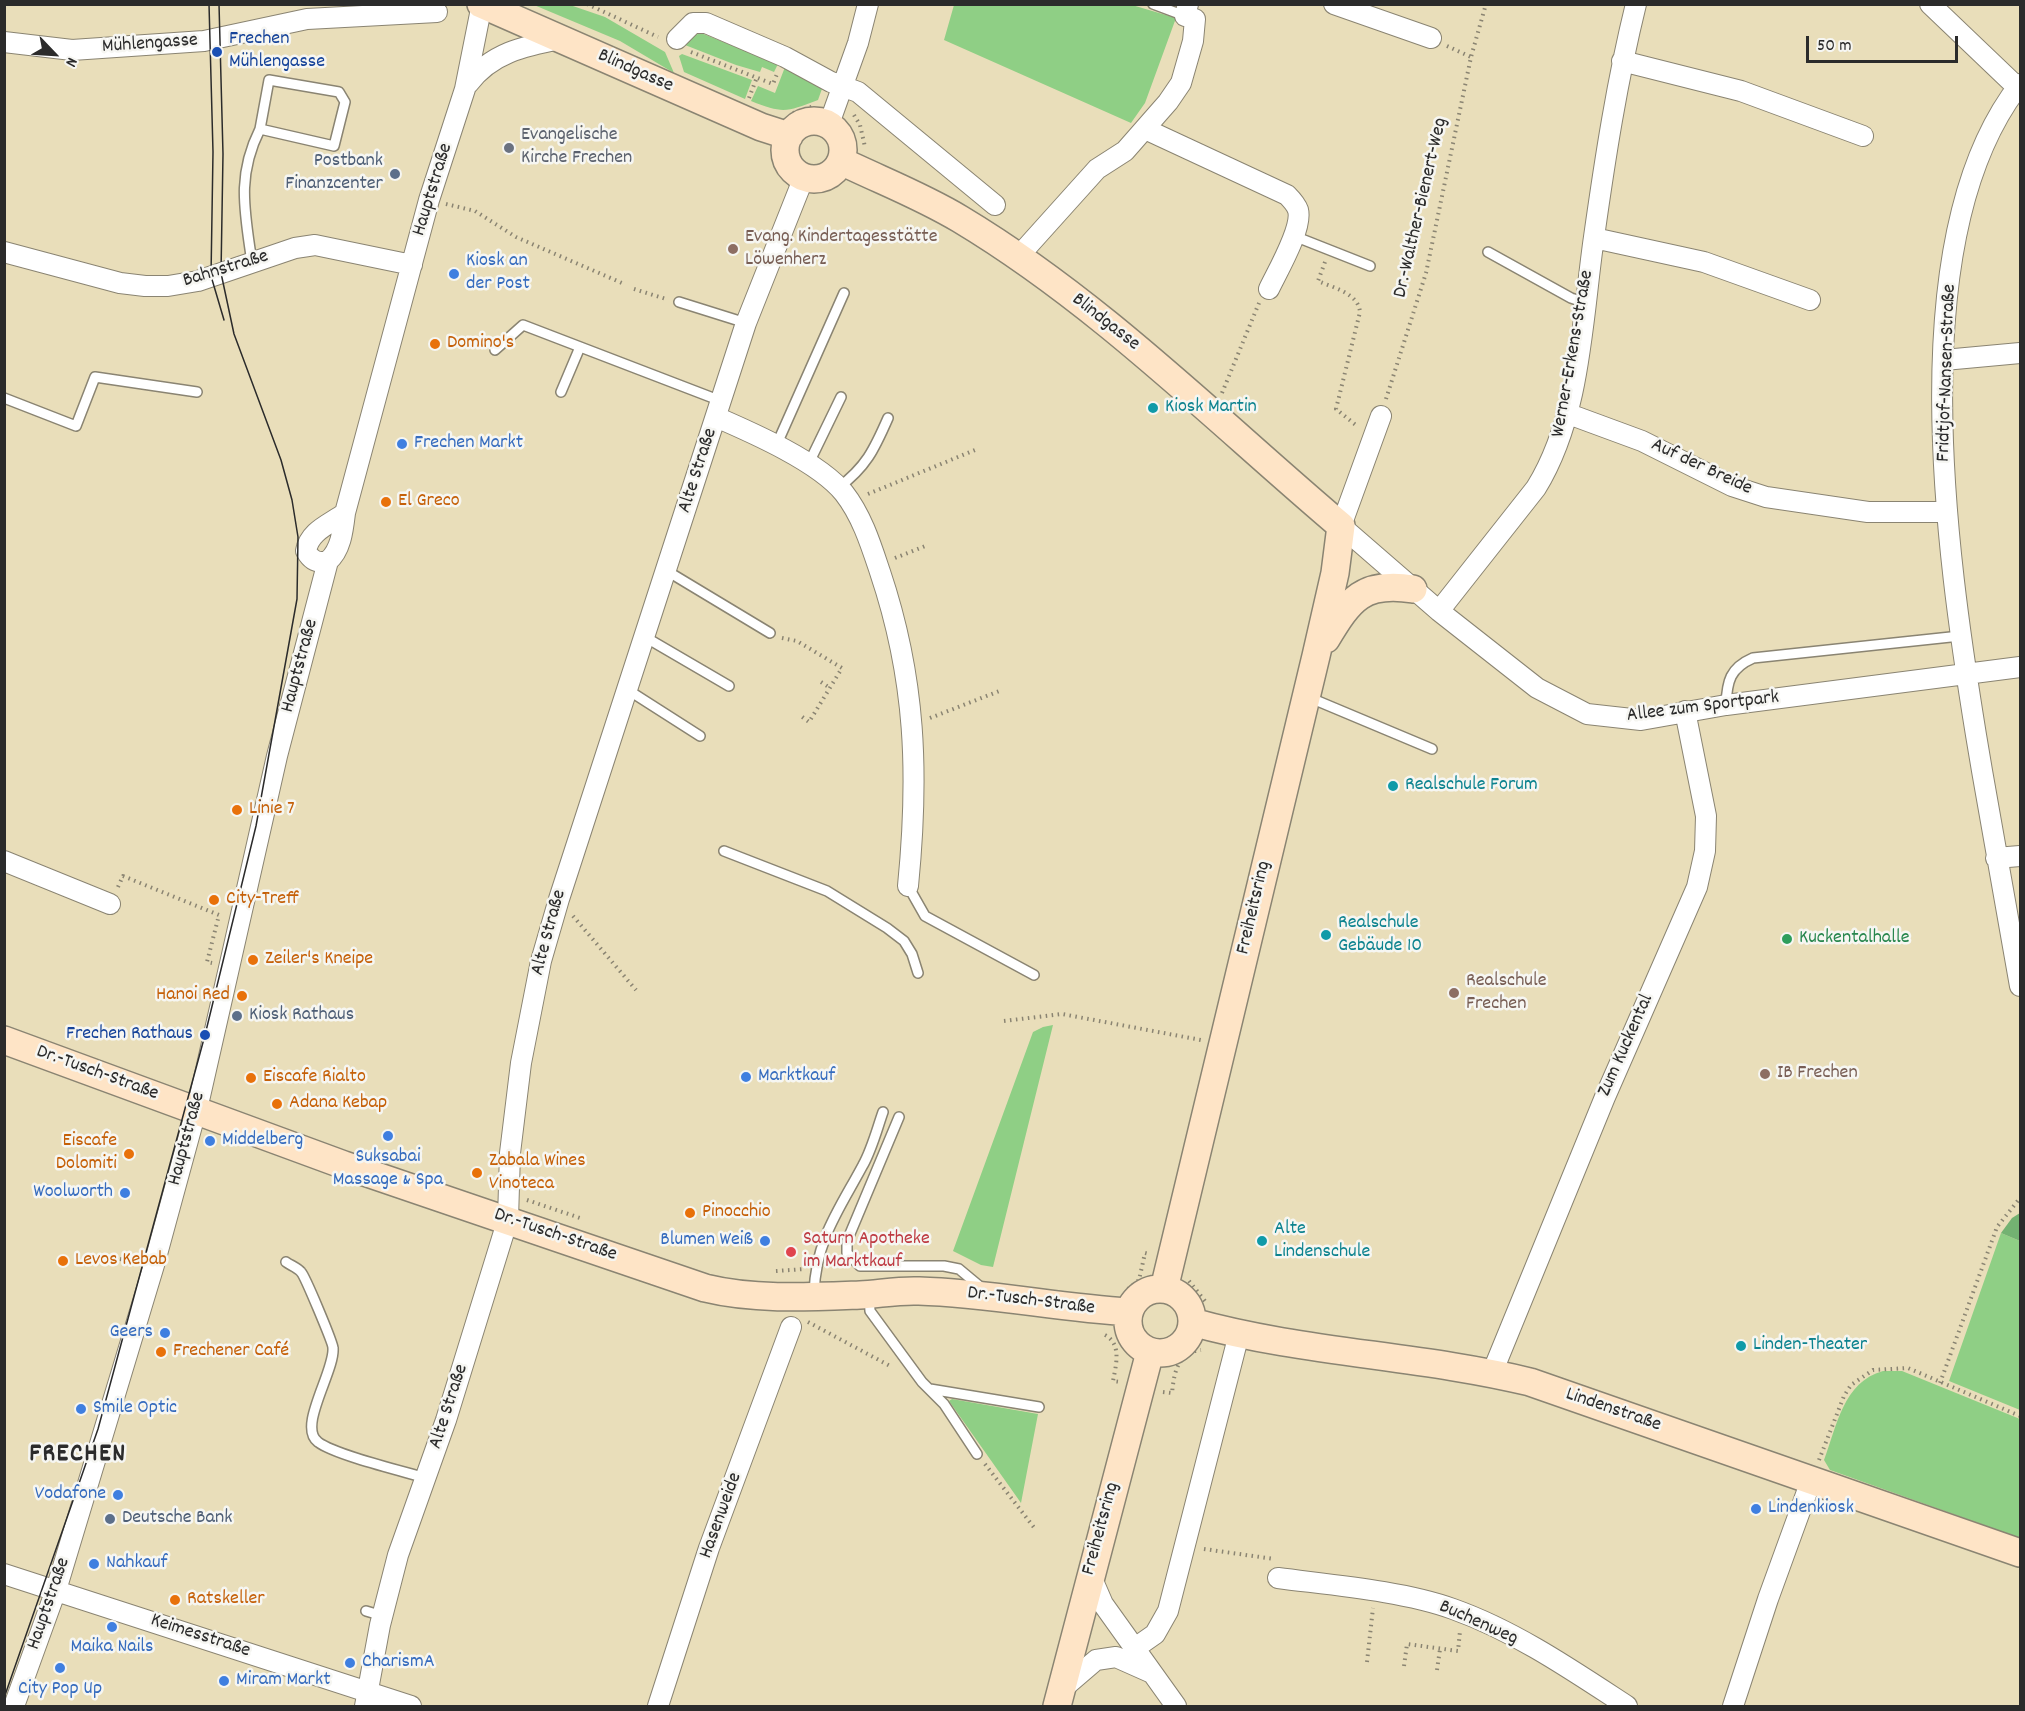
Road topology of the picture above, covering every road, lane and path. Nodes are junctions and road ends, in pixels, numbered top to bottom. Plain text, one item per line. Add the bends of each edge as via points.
1 (868, 4) edge
2 (1153, 4) edge
3 (1334, 4) edge
4 (1486, 4) edge
5 (1636, 4) edge
6 (1930, 4) edge
7 (482, 5) edge
8 (1187, 10) edge
9 (437, 12) dead end
10 (1431, 38) joint
11 (561, 39) junction
12 (4, 42) edge
13 (680, 44) joint
14 (785, 57) junction
15 (1471, 57) junction
16 (1622, 61) junction
17 (757, 78) junction
18 (837, 84) junction
19 (2019, 86) edge
20 (465, 88) junction
21 (747, 104) dead end
22 (829, 124) junction
23 (789, 125) junction
24 (260, 129) junction
25 (1145, 129) junction
26 (1863, 136) dead end
27 (841, 161) junction
28 (804, 177) junction
29 (429, 200) junction
30 (995, 205) dead end
31 (1294, 236) junction
32 (1594, 238) junction
33 (1330, 250) junction
34 (4, 252) edge
35 (1488, 252) dead end
36 (1017, 258) junction
37 (252, 262) junction
38 (412, 265) junction
39 (1370, 266) dead end
40 (622, 284) dead end
41 (634, 289) dead end
42 (1269, 289) joint
43 (844, 293) dead end
44 (1810, 300) dead end
45 (678, 302) joint
46 (1586, 303) junction
47 (746, 323) junction
48 (580, 347) junction
49 (495, 350) dead end
50 (2020, 353) edge
51 (1944, 360) junction
52 (197, 392) dead end
53 (561, 392) dead end
54 (841, 397) dead end
55 (4, 398) edge
56 (718, 409) junction
57 (1566, 413) junction
58 (1212, 416) junction
59 (1381, 416) joint
60 (888, 418) dead end
61 (1372, 444) junction
62 (776, 446) junction
63 (975, 450) dead end
64 (808, 465) junction
65 (844, 495) junction
66 (1947, 512) junction
67 (345, 513) junction
68 (1341, 526) junction
69 (928, 545) dead end
70 (328, 561) junction
71 (878, 565) junction
72 (667, 571) junction
73 (1413, 589) junction
74 (1439, 611) junction
75 (773, 634) joint
76 (1960, 636) junction
77 (645, 637) junction
78 (1316, 656) junction
79 (2020, 667) edge
80 (1966, 675) junction
81 (821, 682) dead end
82 (729, 686) dead end
83 (830, 688) junction
84 (628, 690) junction
85 (1002, 690) dead end
86 (1306, 696) junction
87 (1725, 705) junction
88 (1685, 711) junction
89 (801, 716) dead end
90 (912, 724) junction
91 (700, 735) dead end
92 (1432, 749) dead end
93 (724, 851) dead end
94 (2020, 856) edge
95 (1996, 858) junction
96 (4, 861) edge
97 (908, 886) joint
98 (559, 899) junction
99 (110, 904) joint
100 (217, 963) dead end
101 (918, 973) dead end
102 (1034, 975) dead end
103 (2020, 986) edge
104 (636, 990) dead end
105 (1004, 1021) dead end
106 (4, 1040) edge
107 (1223, 1044) junction
108 (196, 1109) junction
109 (884, 1112) dead end
110 (899, 1118) dead end
111 (2020, 1198) edge
112 (508, 1219) junction
113 (286, 1262) dead end
114 (1191, 1273) dead end
115 (1164, 1289) junction
116 (869, 1294) junction
117 (988, 1295) junction
118 (1213, 1303) dead end
119 (814, 1307) junction
120 (1129, 1312) junction
121 (1192, 1322) junction
122 (798, 1323) junction
123 (1099, 1332) dead end
124 (1239, 1334) junction
125 (1209, 1349) dead end
126 (1150, 1352) junction
127 (1492, 1373) junction
128 (1113, 1381) dead end
129 (922, 1382) junction
130 (1940, 1383) junction
131 (930, 1389) junction
132 (1172, 1394) dead end
133 (1039, 1407) dead end
134 (2020, 1416) edge
135 (977, 1454) joint
136 (426, 1478) junction
137 (1812, 1478) junction
138 (1036, 1530) dead end
139 (1187, 1547) junction
140 (2020, 1553) edge
141 (4, 1574) edge
142 (1090, 1574) junction
143 (1278, 1578) joint
144 (56, 1590) junction
145 (1375, 1592) junction
146 (1462, 1613) junction
147 (1135, 1648) junction
148 (1440, 1648) junction
149 (1367, 1662) dead end
150 (1404, 1666) dead end
151 (1437, 1670) dead end
152 (1152, 1673) junction
153 (1059, 1698) edge
154 (366, 1699) edge
155 (14, 1707) edge
156 (411, 1707) edge
157 (658, 1707) edge
158 (1176, 1707) edge
159 (1627, 1707) edge
160 (1733, 1707) edge

1 - 18 street
2 - 8 lane
3 - 10 street
4 - 15 path, Dr.-Walther-Bienert-Weg
5 - 16 street, Werner-Erkens-Straße
6 - 19 street
7 - 11 main road, Blindgasse
7 - 20 street, Hauptstraße
8 - 25 street via 1196,19 1181,83
9 - 12 street, Mühlengasse via 307,19 204,41 72,50
10 - 15 path
11 - 20 street via 503,54 479,70
11 - 23 main road, Blindgasse via 761,127
13 - 14 street via 693,23 705,23
13 - 17 path
14 - 17 path via 773,84
14 - 18 street
15 - 59 path, Dr.-Walther-Bienert-Weg via 1425,273
16 - 26 street via 1741,91
16 - 32 street, Werner-Erkens-Straße
17 - 21 path
18 - 22 street
18 - 23 path via 822,101
18 - 30 street via 858,92
19 - 51 street, Fridtjof-Nansen-Straße via 1992,129 1971,182 1956,238 1946,304
20 - 29 street, Hauptstraße
22 - 23 main road via 820,121
22 - 27 main road via 843,144
23 - 28 main road via 786,155 795,172
24 - 24 lane via 334,146 345,102 339,92 269,80
24 - 37 lane via 250,149 243,195
25 - 31 street via 1287,195 1299,212
25 - 36 street via 1125,151 1097,169
27 - 28 main road via 826,176
27 - 36 main road, Blindgasse via 959,218
28 - 47 street, Alte Straße
29 - 38 street, Hauptstraße
29 - 40 path via 475,211 516,237
31 - 33 lane
31 - 42 street
32 - 44 street via 1704,262
32 - 46 street, Werner-Erkens-Straße
33 - 39 lane
33 - 61 path via 1318,281 1355,297 1360,312 1336,409
34 - 37 street, Bahnstraße via 145,286 198,281
35 - 46 lane
36 - 58 main road, Blindgasse via 1118,330
37 - 38 street, Bahnstraße via 315,245
38 - 67 street, Hauptstraße
41 - 45 path
42 - 58 path via 1260,299
43 - 62 lane
45 - 47 lane
46 - 57 street, Werner-Erkens-Straße
47 - 56 street, Alte Straße
48 - 49 lane via 523,325
48 - 53 lane
48 - 56 lane
50 - 51 street
51 - 66 street, Fridtjof-Nansen-Straße
52 - 55 lane via 95,377 76,426
54 - 64 lane
56 - 62 street
56 - 72 street, Alte Straße
57 - 66 street, Auf der Breide via 1642,441 1732,486 1766,496 1868,512
57 - 74 street, Werner-Erkens-Straße via 1550,466 1536,488
58 - 68 main road, Blindgasse
59 - 61 street
60 - 65 lane via 874,451
61 - 68 street
62 - 64 street
63 - 65 path
64 - 65 street
65 - 71 street via 860,521
66 - 76 street, Fridtjof-Nansen-Straße
67 - 70 street, Hauptstraße via 338,549
67 - 70 street via 315,532 307,544 312,560
68 - 73 street, Allee zum Sportpark
68 - 78 main road, Freiheitsring
69 - 71 path
70 - 108 street, Hauptstraße via 277,756
71 - 90 street via 900,646
72 - 75 lane
72 - 77 street, Alte Straße
73 - 74 street, Allee zum Sportpark
73 - 78 main road via 1381,586 1355,597
74 - 88 street, Allee zum Sportpark via 1538,688 1587,714 1641,720
75 - 83 path via 797,641 842,668
76 - 80 street, Fridtjof-Nansen-Straße
76 - 87 lane via 1753,658 1738,664 1726,685
77 - 82 lane
77 - 84 street, Alte Straße
78 - 86 main road, Freiheitsring
79 - 80 street, Allee zum Sportpark
80 - 87 street, Allee zum Sportpark
80 - 95 street, Fridtjof-Nansen-Straße
81 - 83 path
83 - 89 path via 809,722
84 - 91 lane
84 - 98 street, Alte Straße
85 - 90 path
86 - 92 lane
86 - 107 main road, Freiheitsring
87 - 88 street, Allee zum Sportpark
88 - 127 street, Zum Kuckental via 1706,816 1705,851 1697,887 1605,1097
90 - 97 street via 916,775
93 - 101 lane via 827,891 887,928 904,942
94 - 95 street
95 - 103 street, Fridtjof-Nansen-Straße
96 - 99 street
97 - 102 lane via 925,916
98 - 104 path
98 - 112 street, Alte Straße via 530,1013 510,1153
99 - 100 path via 123,876 219,915 207,962
105 - 107 path via 1062,1014
106 - 108 main road, Dr.-Tusch-Straße
107 - 115 main road, Freiheitsring
108 - 112 main road, Dr.-Tusch-Straße via 344,1165
108 - 144 street, Hauptstraße via 154,1265
109 - 119 lane via 864,1163 840,1203 817,1257
110 - 117 lane via 847,1241 847,1253 860,1266 959,1269
111 - 130 path via 1997,1227
112 - 119 main road, Dr.-Tusch-Straße via 705,1288
112 - 136 street, Alte Straße
113 - 136 lane via 301,1271 333,1348 310,1423 311,1434 317,1442 342,1452
114 - 118 path via 1189,1281 1196,1292
115 - 120 main road via 1142,1294
115 - 121 main road via 1181,1297 1191,1312
116 - 117 main road, Dr.-Tusch-Straße via 916,1291
116 - 119 main road, Dr.-Tusch-Straße
116 - 129 lane via 870,1311
117 - 120 main road, Dr.-Tusch-Straße
119 - 122 path
120 - 126 main road via 1129,1332 1134,1341
121 - 124 main road, Lindenstraße
121 - 126 main road via 1190,1332 1178,1347 1170,1352
122 - 129 path
122 - 157 street, Hasenweide via 709,1548
123 - 128 path via 1109,1336 1115,1346
124 - 127 main road, Lindenstraße
124 - 139 street
125 - 132 path via 1197,1350 1181,1360 1174,1371
126 - 142 main road, Freiheitsring
127 - 137 main road, Lindenstraße via 1530,1382
129 - 131 lane
130 - 134 path
130 - 137 path via 1896,1366 1860,1377 1844,1396
131 - 133 lane
131 - 135 lane
135 - 138 path
136 - 154 street, Alte Straße via 374,1613
137 - 140 main road, Lindenstraße
137 - 160 street
139 - 143 path via 1280,1560
139 - 147 street via 1168,1611 1155,1634
141 - 144 street, Keimesstraße
142 - 147 street via 1103,1604
142 - 153 main road, Freiheitsring
143 - 145 street, Buchenweg
144 - 154 street, Keimesstraße
144 - 155 street, Hauptstraße
145 - 146 street, Buchenweg
145 - 149 path
146 - 148 path via 1458,1651
146 - 159 street, Buchenweg via 1564,1666
147 - 152 street
148 - 150 path via 1407,1644
148 - 151 path
152 - 153 street via 1116,1657 1096,1660
152 - 158 street
154 - 156 street, Keimesstraße

